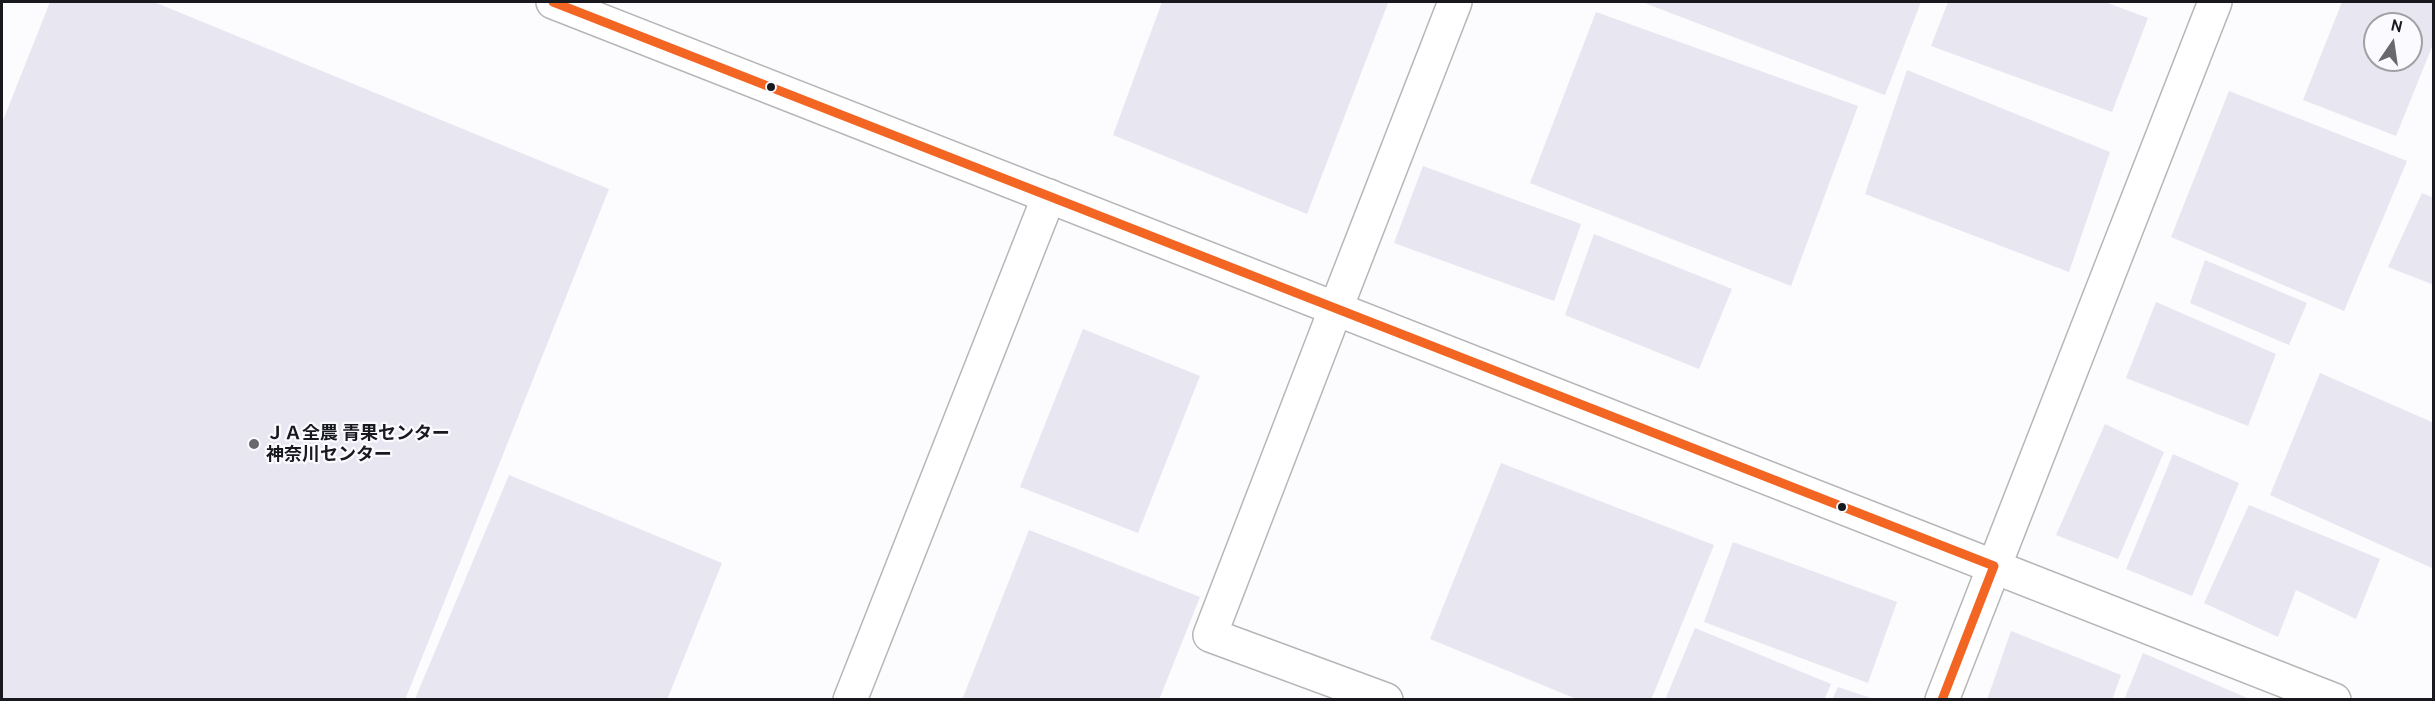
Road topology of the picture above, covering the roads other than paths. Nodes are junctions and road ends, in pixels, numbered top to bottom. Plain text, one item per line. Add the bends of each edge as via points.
1 (553, 2) edge
2 (1455, 2) edge
3 (2215, 2) edge
4 (1049, 196) junction
5 (1336, 308) junction
6 (1994, 566) junction
7 (850, 699) edge
8 (1386, 699) edge
9 (1942, 699) edge
10 (2334, 699) edge

1 - 4 street
2 - 5 street
3 - 6 street
4 - 5 street
4 - 7 street
5 - 6 street
5 - 8 street via 1210,634
6 - 9 street
6 - 10 street

